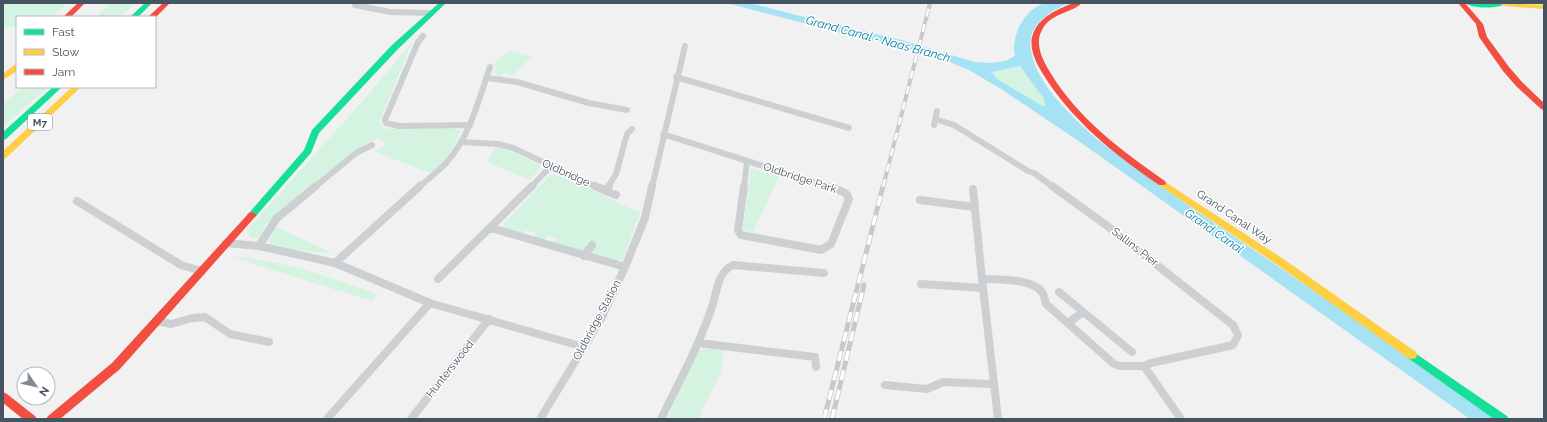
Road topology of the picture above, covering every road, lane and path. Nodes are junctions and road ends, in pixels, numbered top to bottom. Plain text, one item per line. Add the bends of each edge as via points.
1 (82, 3) edge
2 (149, 3) edge
3 (167, 3) edge
4 (443, 3) edge
5 (1079, 3) edge
6 (1461, 3) edge
7 (1468, 3) edge
8 (1504, 3) edge
9 (1535, 3) edge
10 (355, 5) dead end
11 (1544, 7) edge
12 (432, 13) junction
13 (1485, 15) junction
14 (68, 16) edge
15 (135, 16) edge
16 (153, 16) edge
17 (423, 36) dead end
18 (685, 46) dead end
19 (490, 67) dead end
20 (16, 68) edge
21 (676, 77) junction
22 (3, 78) edge
23 (486, 78) junction
24 (57, 88) edge
25 (76, 88) edge
26 (1544, 107) edge
27 (627, 110) dead end
28 (937, 111) dead end
29 (470, 125) junction
30 (849, 128) dead end
31 (632, 129) dead end
32 (663, 134) junction
33 (3, 137) edge
34 (461, 142) junction
35 (372, 145) dead end
36 (3, 156) edge
37 (747, 161) junction
38 (551, 166) junction
39 (973, 189) dead end
40 (606, 191) junction
41 (616, 195) dead end
42 (920, 200) dead end
43 (77, 201) dead end
44 (974, 207) junction
45 (491, 228) junction
46 (226, 243) junction
47 (592, 245) dead end
48 (259, 246) junction
49 (584, 256) junction
50 (335, 263) junction
51 (625, 267) junction
52 (202, 271) junction
53 (824, 273) dead end
54 (438, 279) dead end
55 (982, 279) junction
56 (921, 284) dead end
57 (983, 288) junction
58 (1058, 292) dead end
59 (430, 302) junction
60 (1083, 312) junction
61 (489, 319) junction
62 (158, 321) junction
63 (1068, 323) junction
64 (269, 342) dead end
65 (698, 343) junction
66 (584, 347) junction
67 (1132, 352) dead end
68 (1144, 366) junction
69 (816, 367) dead end
70 (993, 384) junction
71 (885, 386) dead end
72 (3, 397) edge
73 (31, 419) edge
74 (52, 419) edge
75 (327, 419) edge
76 (411, 419) edge
77 (540, 419) edge
78 (661, 419) edge
79 (998, 419) edge
80 (1181, 419) edge
81 (1503, 419) edge

1 - 14 main road
2 - 15 main road
3 - 16 main road
4 - 12 main road
5 - 81 main road, Grand Canal Way via 1046,20 1035,40 1040,63 1051,82 1092,130 1151,175 1244,240 1282,263
6 - 13 main road
7 - 13 main road
8 - 11 main road
8 - 13 main road
9 - 11 main road
10 - 12 street via 390,12
12 - 46 main road via 395,47 315,132 308,151
13 - 26 main road via 1483,37 1519,84
17 - 29 street via 418,42 384,120 386,123 399,126
18 - 21 street
19 - 23 street
20 - 22 main road
21 - 30 street
21 - 32 street
23 - 27 street via 517,82 588,103
23 - 29 street
24 - 33 main road, M7
25 - 36 main road, M7
28 - 68 street, Sallins Pier via 934,122 954,125 1034,173 1106,225 1228,321 1238,334 1233,345
29 - 34 street
31 - 40 street via 627,134 616,174
32 - 37 street, Oldbridge Park
32 - 51 street, Oldbridge Station via 646,218
34 - 38 street, Oldbridge via 498,144 513,148
34 - 50 street via 446,162
35 - 48 street via 356,153 276,219
37 - 37 street, Oldbridge Park via 738,230 741,235 821,250 831,244 849,199 848,195
38 - 40 street, Oldbridge
38 - 45 street
39 - 44 street
40 - 41 street, Oldbridge
42 - 44 street
43 - 52 street via 181,265
44 - 55 street
45 - 49 street
45 - 54 street
46 - 48 street
46 - 52 main road
47 - 49 street
48 - 50 street
49 - 51 street
50 - 59 street
51 - 66 street, Oldbridge Station via 601,319
52 - 62 main road
53 - 65 street via 733,265 729,267 722,274 713,306
55 - 57 street
55 - 63 street, Sallins Pier via 1036,286 1043,293 1046,304
56 - 57 street
57 - 70 street
58 - 60 street
59 - 61 street
59 - 75 street
60 - 63 street
60 - 67 street
61 - 66 street
61 - 76 street, Hunterswood
62 - 64 street via 171,324 205,317 230,334
62 - 74 main road via 116,366
63 - 68 street, Sallins Pier via 1116,365
65 - 69 street via 815,357
65 - 78 street
66 - 77 street, Oldbridge Station
68 - 80 street
70 - 71 street via 943,382 927,389
70 - 79 street
72 - 73 main road

